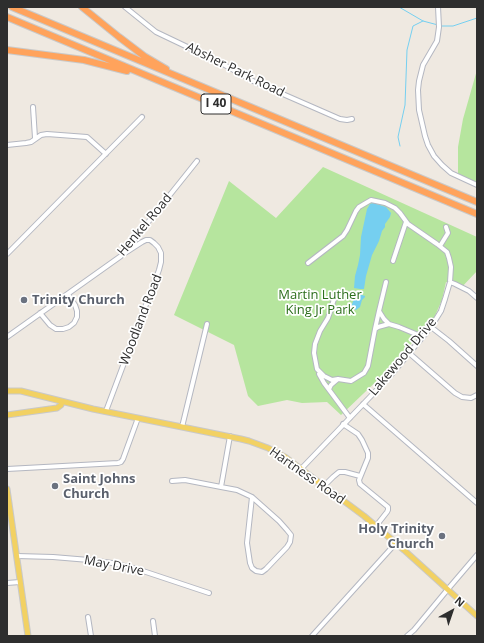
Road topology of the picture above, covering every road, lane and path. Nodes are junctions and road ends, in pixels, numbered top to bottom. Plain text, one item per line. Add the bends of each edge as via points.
1 (12, 7) edge
2 (82, 7) edge
3 (125, 7) edge
4 (438, 7) edge
5 (7, 16) edge
6 (7, 50) edge
7 (161, 81) junction
8 (216, 93) junction
9 (33, 107) dead end
10 (142, 117) dead end
11 (352, 119) dead end
12 (35, 138) junction
13 (7, 145) edge
14 (106, 154) junction
15 (197, 162) dead end
16 (477, 185) edge
17 (477, 202) edge
18 (477, 214) edge
19 (406, 222) junction
20 (446, 227) dead end
21 (440, 246) junction
22 (7, 254) edge
23 (121, 256) junction
24 (393, 261) dead end
25 (308, 263) dead end
26 (386, 282) dead end
27 (450, 282) junction
28 (68, 294) junction
29 (335, 296) dead end
30 (477, 298) edge
31 (379, 311) junction
32 (40, 313) junction
33 (207, 324) dead end
34 (389, 324) junction
35 (431, 327) junction
36 (375, 329) junction
37 (7, 337) edge
38 (423, 337) junction
39 (409, 354) junction
40 (477, 366) edge
41 (317, 369) junction
42 (338, 379) junction
43 (329, 389) junction
44 (7, 391) edge
45 (477, 395) edge
46 (62, 402) junction
47 (363, 404) junction
48 (106, 411) junction
49 (7, 415) edge
50 (138, 418) junction
51 (350, 418) junction
52 (344, 424) junction
53 (182, 428) junction
54 (230, 436) junction
55 (7, 469) edge
56 (301, 469) junction
57 (360, 476) junction
58 (172, 481) dead end
59 (324, 486) junction
60 (221, 487) junction
61 (7, 489) edge
62 (252, 497) junction
63 (477, 503) edge
64 (376, 526) junction
65 (396, 543) junction
66 (477, 555) edge
67 (16, 556) junction
68 (20, 582) junction
69 (7, 583) edge
70 (448, 589) junction
71 (209, 593) dead end
72 (477, 616) edge
73 (88, 617) dead end
74 (153, 621) dead end
75 (414, 630) junction
76 (28, 636) edge
77 (91, 636) edge
78 (155, 636) edge
79 (312, 636) edge
80 (407, 636) edge
81 (414, 636) edge

1 - 8 highway, I 40
2 - 8 highway via 144,56
3 - 11 street, Absher Park Road via 156,32 253,81 340,119
4 - 16 street via 437,41 423,65 418,90 419,110 428,146 434,156 451,172
5 - 7 highway, I 40
6 - 7 highway via 84,60
7 - 18 highway, I 40
8 - 17 highway, I 40
9 - 12 street
10 - 14 street
12 - 13 street via 31,142
12 - 14 street via 41,134 87,137
14 - 22 street
15 - 23 street, Henkel Road
19 - 21 street
19 - 24 street
19 - 25 street via 395,208 376,200 368,201 356,211 343,236
20 - 21 street via 448,233
21 - 27 street, Lakewood Drive via 449,258
23 - 28 street, Henkel Road
23 - 48 street, Woodland Road via 142,242 150,240 158,247 162,262
26 - 31 street
27 - 30 street
27 - 35 street, Lakewood Drive via 441,311
28 - 32 street, Henkel Road
28 - 32 street via 77,311 77,317 70,327 56,329
29 - 41 street via 315,344
31 - 34 street
31 - 36 street
32 - 37 street, Henkel Road
33 - 53 street
34 - 36 street
34 - 38 street
35 - 38 street, Lakewood Drive
35 - 40 street
36 - 42 street via 368,366 364,372 351,381
38 - 39 street, Lakewood Drive
39 - 45 street via 455,393 471,398
39 - 47 street, Lakewood Drive
41 - 42 street via 332,380
41 - 43 street
42 - 43 street
43 - 51 street
44 - 46 main road, Hartness Road via 21,391
46 - 48 main road, Hartness Road
46 - 49 main road via 58,407
47 - 51 street, Lakewood Drive
47 - 63 street
48 - 50 main road, Hartness Road
50 - 53 main road, Hartness Road
50 - 55 street via 121,462
51 - 52 street, Lakewood Drive
52 - 56 street, Lakewood Drive
52 - 57 street via 358,434 368,453
53 - 54 main road, Hartness Road
54 - 56 main road, Hartness Road via 268,448
54 - 60 street
56 - 59 main road, Hartness Road
57 - 59 street via 340,472
57 - 64 street via 360,484 388,509
58 - 60 street via 184,480
59 - 64 main road, Hartness Road
60 - 62 street via 237,490
61 - 67 main road
62 - 62 street via 247,543 252,568 262,572 287,547 290,536 288,530
64 - 65 main road, Hartness Road
65 - 70 main road, Hartness Road
65 - 79 street
66 - 70 street
67 - 68 main road
67 - 71 street, May Drive via 53,557 112,564 137,569
68 - 69 street
68 - 76 main road
70 - 72 main road, Hartness Road
70 - 75 street
73 - 77 street
74 - 78 street
75 - 80 street
75 - 81 street

